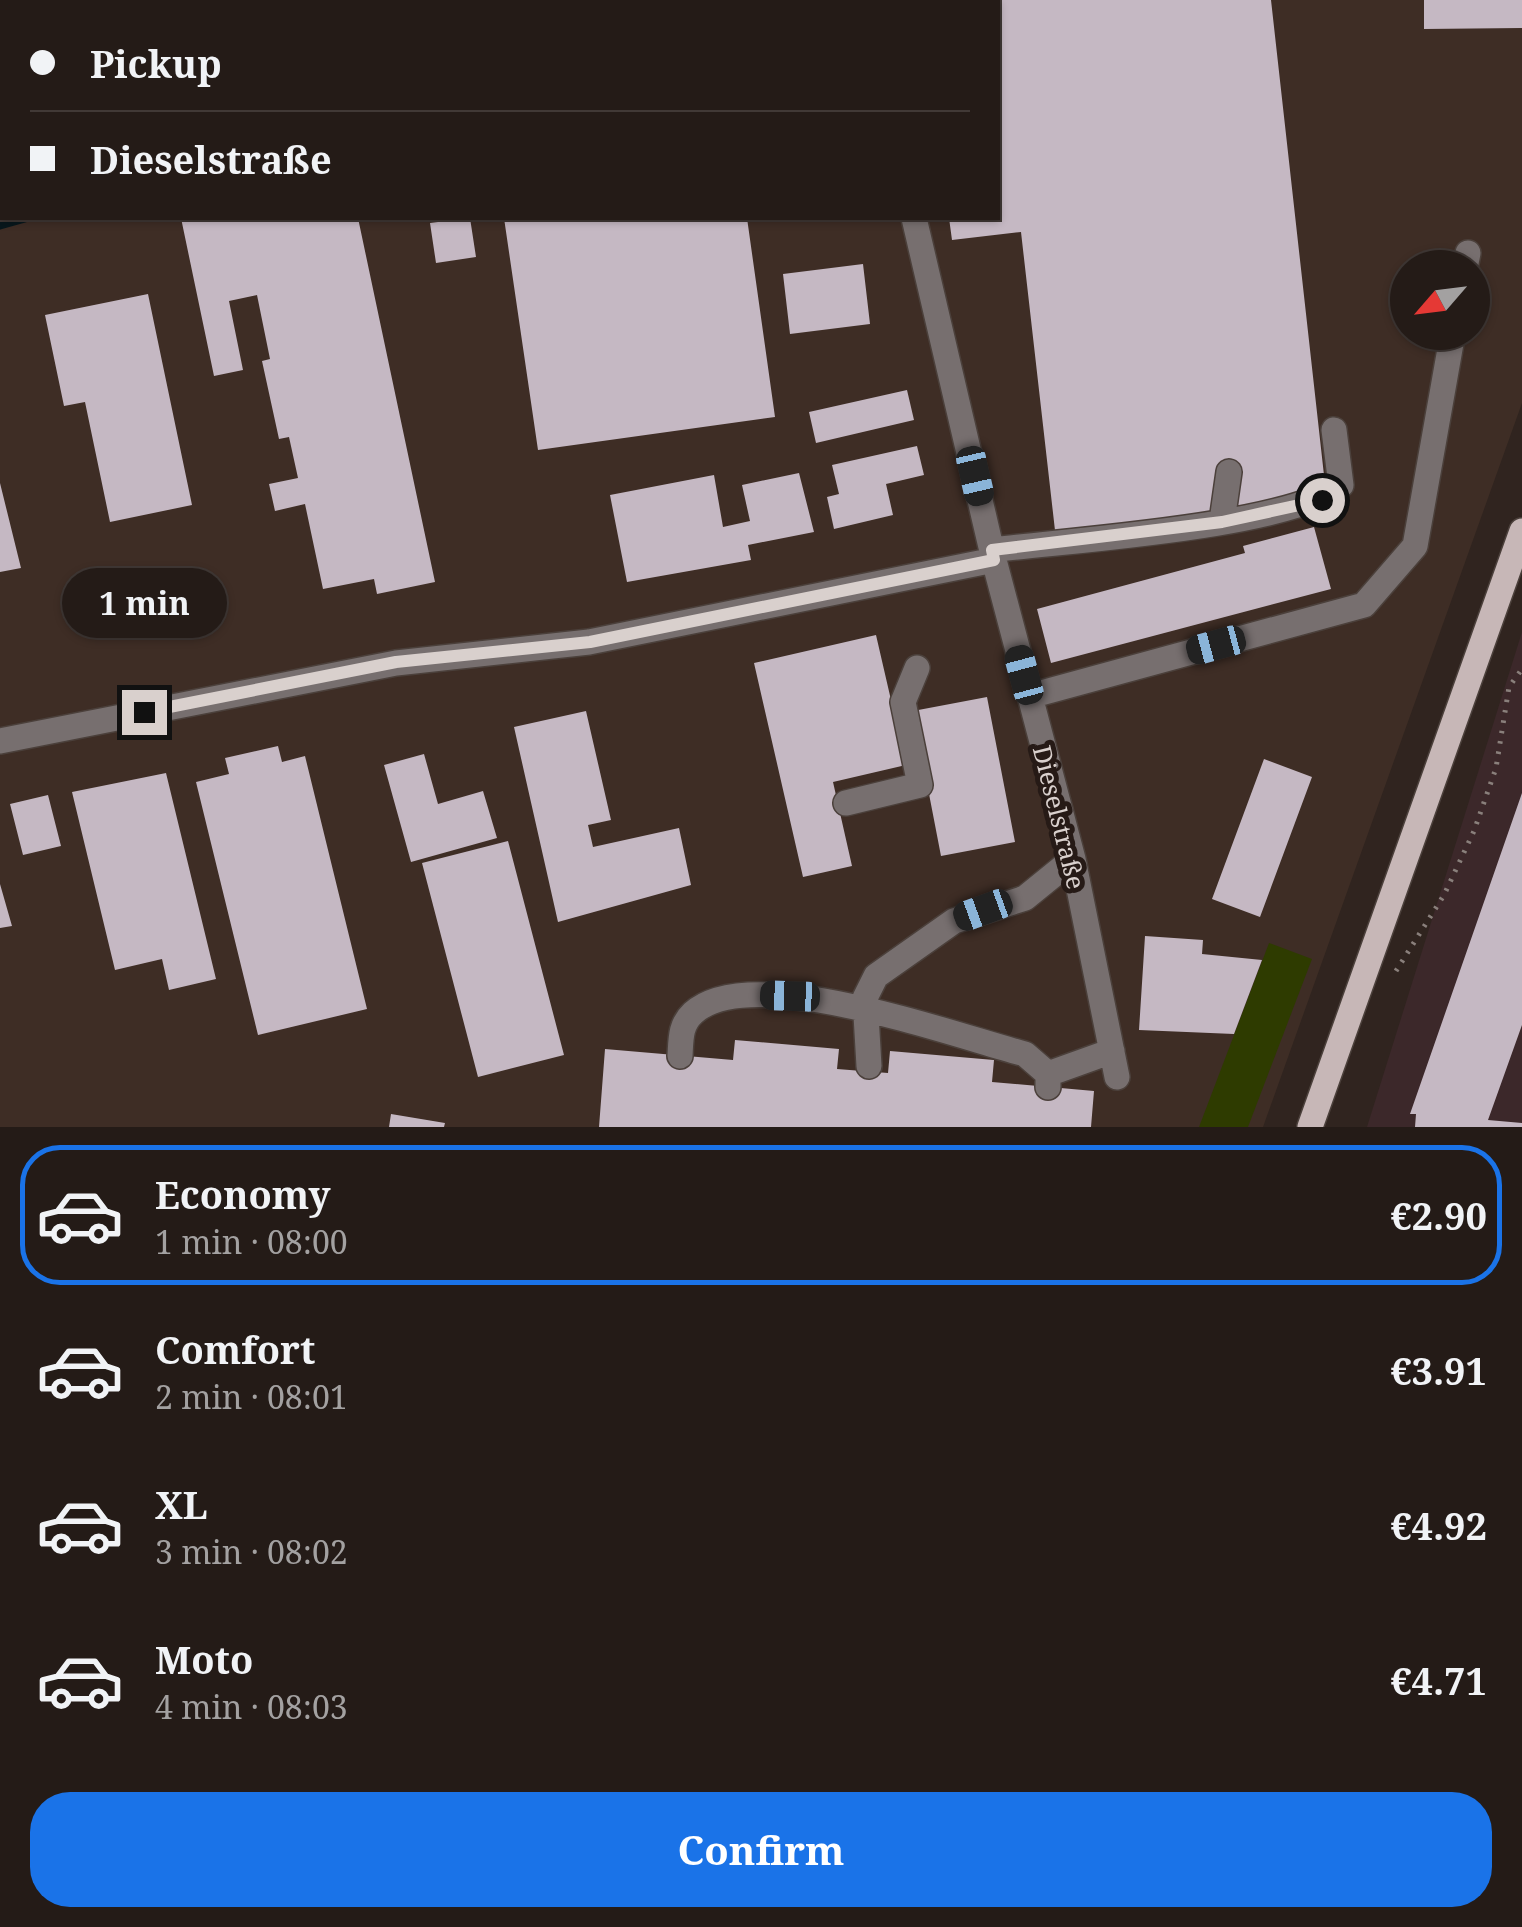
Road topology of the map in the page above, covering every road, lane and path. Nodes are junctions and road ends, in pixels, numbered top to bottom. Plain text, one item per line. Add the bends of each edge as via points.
1 (914, 220) edge
2 (1450, 350) edge
3 (1334, 430) dead end
4 (1230, 472) dead end
5 (1222, 522) junction
6 (1522, 531) edge
7 (993, 555) junction
8 (917, 668) dead end
9 (1522, 669) edge
10 (1030, 696) junction
11 (0, 741) edge
12 (846, 802) dead end
13 (1073, 859) junction
14 (1390, 988) dead end
15 (866, 1011) junction
16 (1112, 1050) junction
17 (680, 1056) dead end
18 (869, 1066) dead end
19 (1117, 1076) dead end
20 (1310, 1127) edge

1 - 7 street, Dieselstraße
2 - 10 street via 1415,546 1364,605
3 - 5 street via 1342,485 1322,500
4 - 5 street
5 - 7 street
6 - 20 main road
7 - 10 street, Dieselstraße
7 - 11 street via 590,642 396,662
8 - 12 street via 902,702 920,785
9 - 14 path via 1508,687 1496,768 1474,831
10 - 13 street, Dieselstraße
13 - 15 street via 1025,898 954,921 900,956 876,976
13 - 16 street, Dieselstraße
15 - 16 street via 1024,1054 1048,1080
15 - 17 street via 830,999 716,1000 694,1011 681,1028
15 - 18 street
16 - 19 street, Dieselstraße

